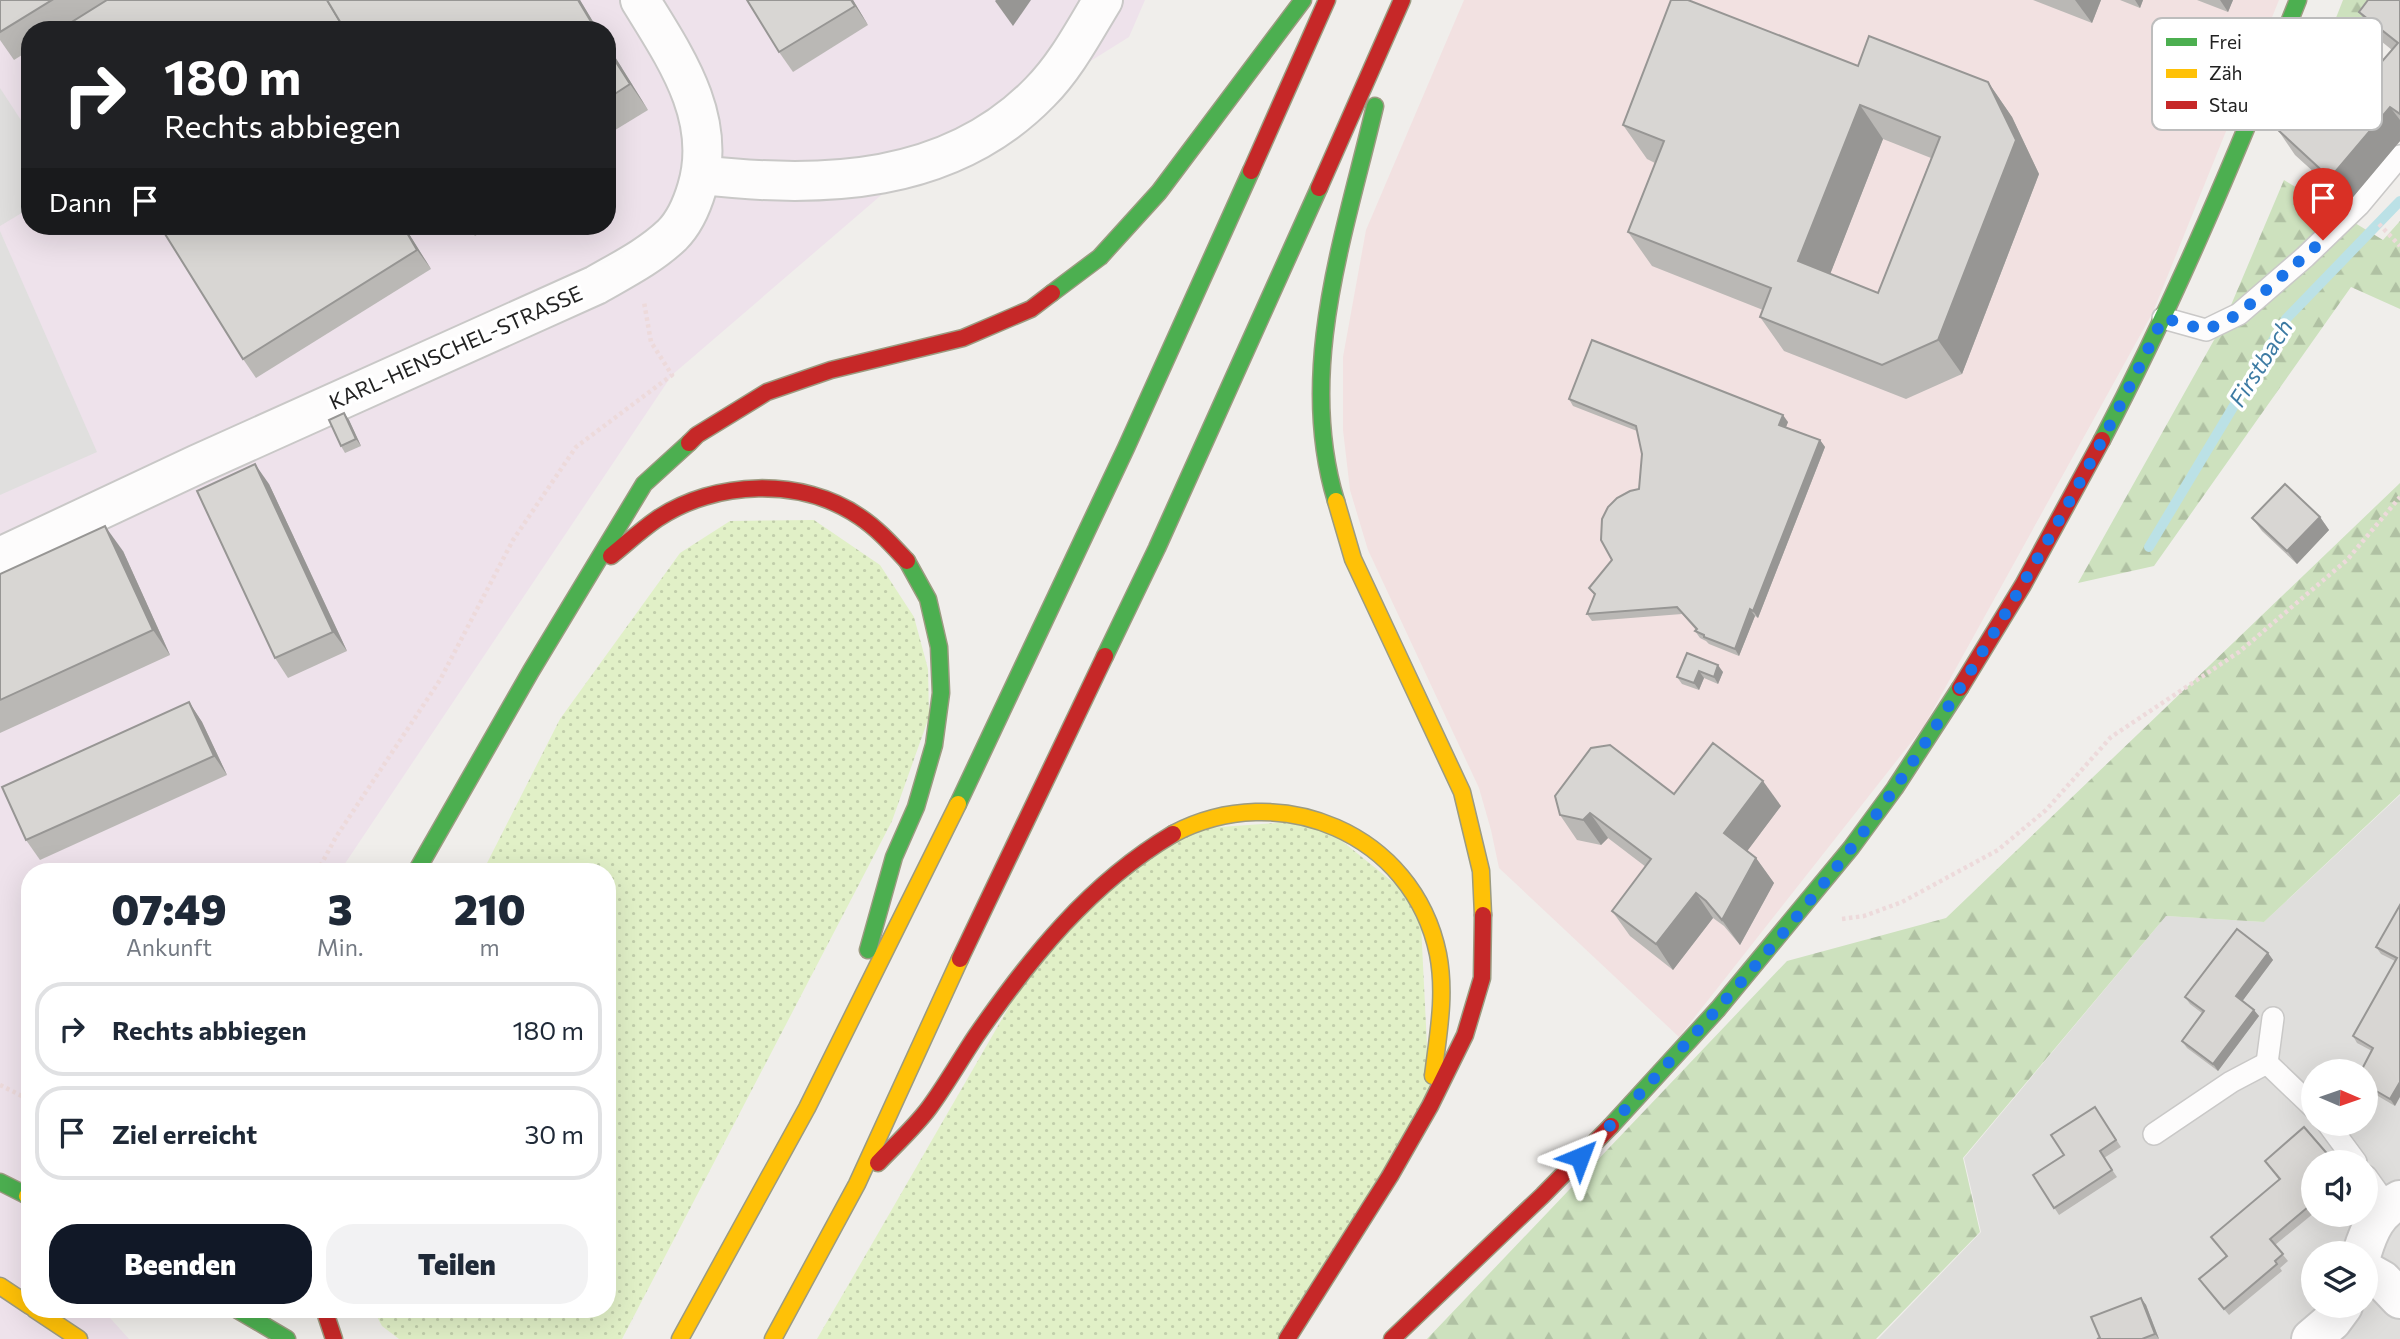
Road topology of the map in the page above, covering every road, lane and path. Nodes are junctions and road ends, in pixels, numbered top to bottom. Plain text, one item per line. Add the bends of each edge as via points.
1 (640, 0) edge
2 (1103, 0) edge
3 (1303, 0) edge
4 (1326, 0) edge
5 (2298, 0) edge
6 (1400, 3) edge
7 (2291, 18) edge
8 (2245, 130) edge
9 (2400, 156) edge
10 (701, 175) junction
11 (2371, 215) dead end
12 (2400, 246) edge
13 (641, 260) junction
14 (2163, 318) junction
15 (2400, 497) edge
16 (0, 557) edge
17 (591, 573) junction
18 (322, 863) edge
19 (421, 863) edge
20 (1808, 901) junction
21 (2273, 1018) dead end
22 (844, 1035) junction
23 (2267, 1063) junction
24 (0, 1085) edge
25 (21, 1096) edge
26 (2301, 1096) edge
27 (1430, 1106) junction
28 (2154, 1134) dead end
29 (0, 1182) edge
30 (857, 1184) junction
31 (2378, 1188) edge
32 (21, 1192) edge
33 (2394, 1204) edge
34 (2366, 1241) edge
35 (2378, 1278) edge
36 (0, 1286) edge
37 (2400, 1299) edge
38 (21, 1300) edge
39 (47, 1318) edge
40 (251, 1318) edge
41 (327, 1318) edge
42 (2334, 1318) edge
43 (79, 1339) edge
44 (287, 1339) edge
45 (334, 1339) edge
46 (680, 1339) edge
47 (773, 1339) edge
48 (1287, 1339) edge
49 (1392, 1339) edge
50 (2311, 1339) edge

1 - 10 street, KARL-HENSCHEL-STRASSE via 687,78 698,109
2 - 10 street via 1040,92 1002,124 933,162 895,173 811,180
3 - 17 main road via 1159,192 1100,257 1031,309 963,338 831,370 767,392 720,420 697,435 645,484
4 - 22 main road via 1130,443
5 - 7 main road
6 - 27 main road via 1329,301 1321,356 1322,430 1333,493 1353,559 1462,792 1481,871 1482,978 1465,1035
6 - 30 main road via 1157,548
8 - 14 main road
9 - 14 lane via 2358,205 2239,314 2206,330
10 - 13 street, KARL-HENSCHEL-STRASSE via 691,208 673,234
11 - 12 path
13 - 16 street, KARL-HENSCHEL-STRASSE via 596,285
13 - 18 path via 651,342 672,375 576,447 513,540 440,680
14 - 20 main road via 2119,410 2005,614 1873,819
15 - 20 path via 2347,560 2239,652 2111,737 2046,810 1998,850 1902,902 1864,916 1834,919
17 - 19 main road
17 - 22 main road via 658,518 701,498 756,487 832,502 859,516 908,562 928,599 939,647 941,693 934,746 916,807 894,857
20 - 49 main road via 1679,1054 1562,1176
21 - 23 lane
22 - 46 main road
23 - 26 lane
23 - 28 lane
24 - 25 path
27 - 30 main road via 1442,995 1440,966 1432,932 1406,882 1376,850 1336,827 1291,815 1242,813 1180,830 1132,860 1094,893 1043,948 923,1115
27 - 48 main road
29 - 32 main road
30 - 47 main road
31 - 33 lane
33 - 34 street via 2373,1223
35 - 37 street
36 - 38 main road
39 - 43 main road
40 - 44 main road
41 - 45 main road
42 - 50 street

